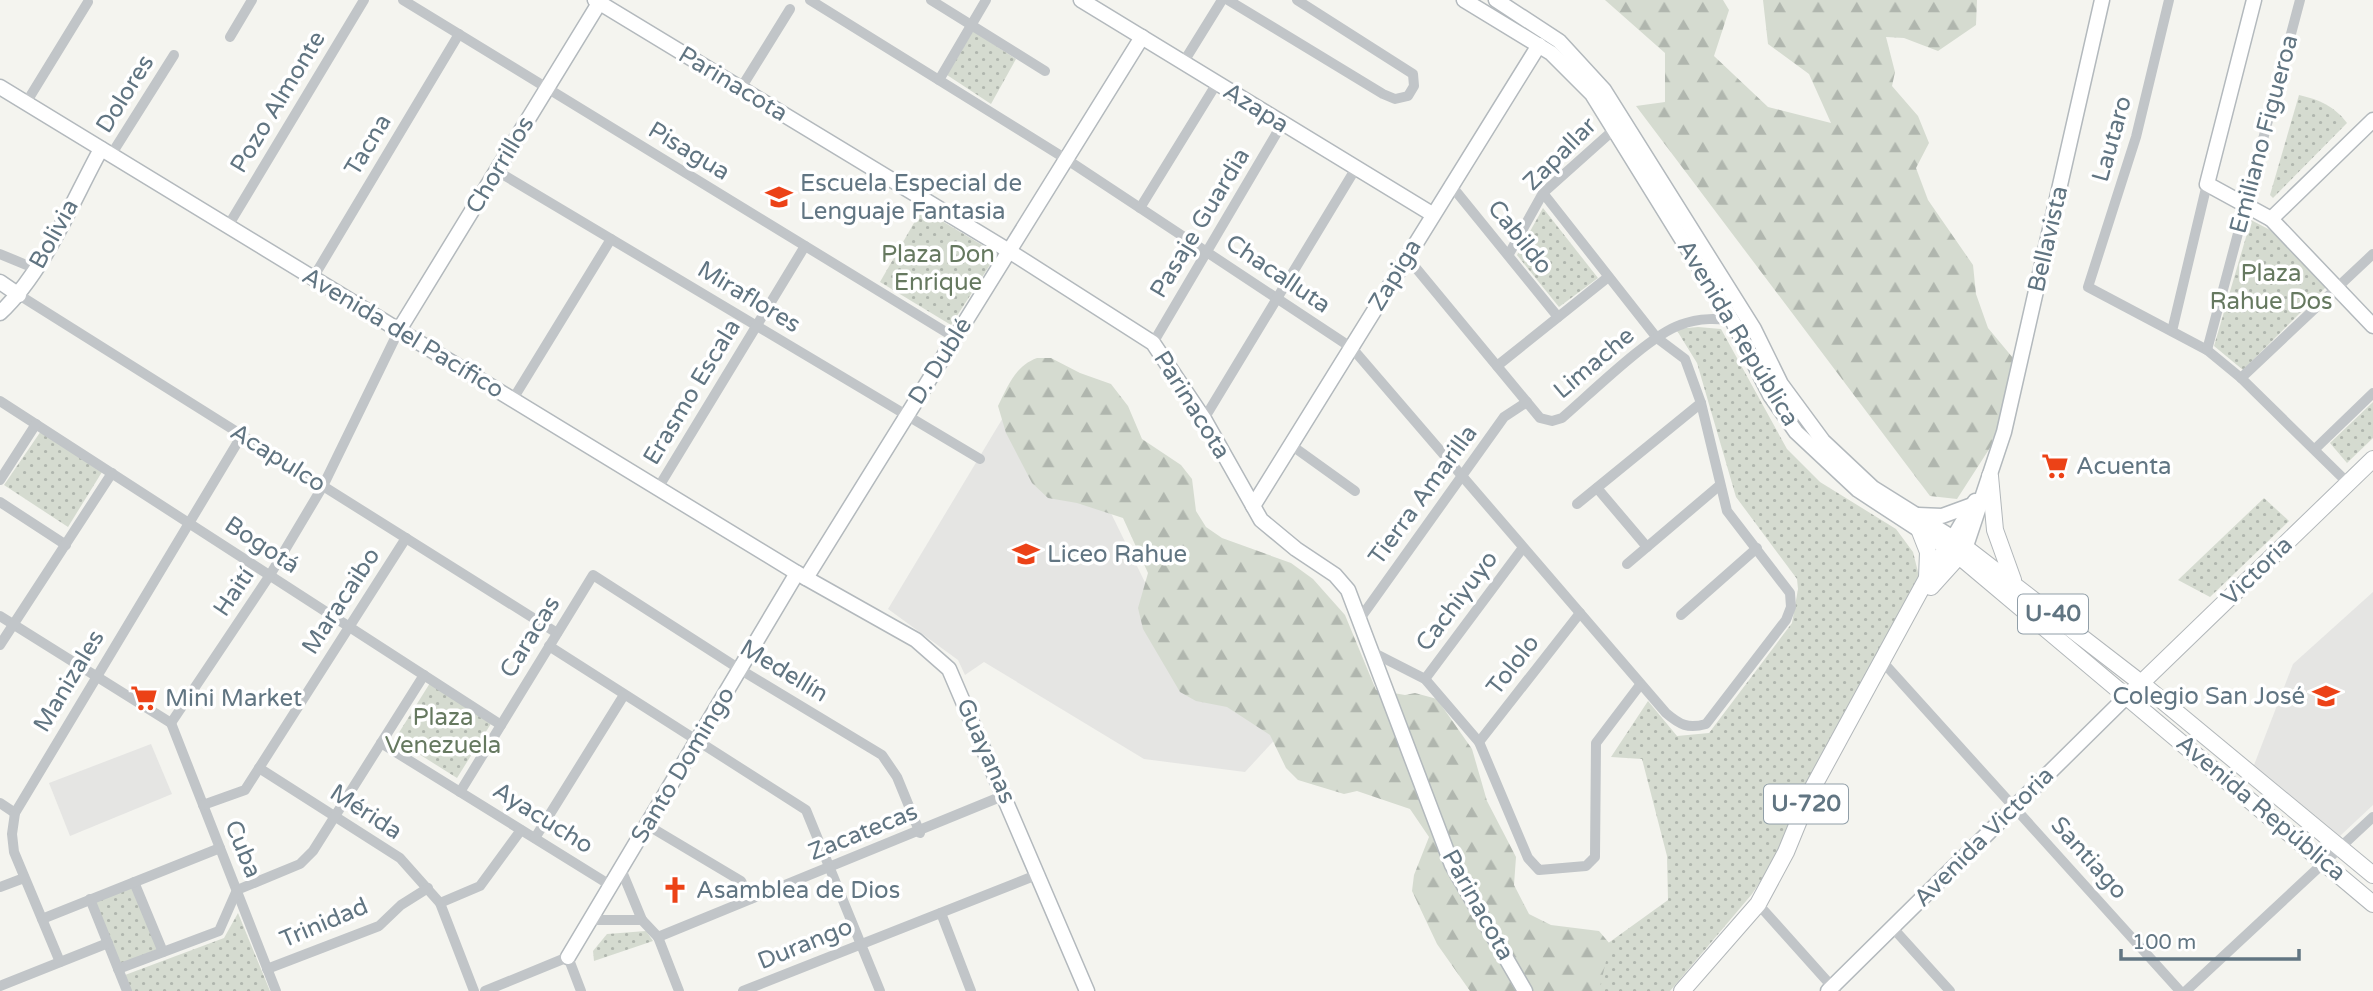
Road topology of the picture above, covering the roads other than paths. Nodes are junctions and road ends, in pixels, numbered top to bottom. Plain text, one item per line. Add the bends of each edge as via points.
1 (252, 0) edge
2 (364, 0) edge
3 (403, 0) edge
4 (931, 0) edge
5 (986, 0) edge
6 (1081, 0) edge
7 (1222, 0) edge
8 (1228, 0) edge
9 (1297, 0) edge
10 (1464, 0) edge
11 (1496, 0) edge
12 (2102, 0) edge
13 (2169, 0) edge
14 (2254, 0) edge
15 (2300, 0) edge
16 (598, 1) edge
17 (88, 2) dead end
18 (817, 2) edge
19 (790, 9) dead end
20 (971, 25) junction
21 (458, 34) junction
22 (230, 37) dead end
23 (1142, 37) junction
24 (1539, 45) junction
25 (174, 55) dead end
26 (1183, 63) junction
27 (1045, 71) dead end
28 (939, 80) junction
29 (1217, 83) junction
30 (0, 87) edge
31 (547, 88) junction
32 (741, 88) junction
33 (26, 103) junction
34 (2373, 120) edge
35 (1282, 124) junction
36 (1618, 127) junction
37 (106, 152) junction
38 (1066, 159) junction
39 (1356, 168) junction
40 (497, 171) junction
41 (1450, 184) junction
42 (2207, 184) junction
43 (1543, 193) junction
44 (2245, 204) junction
45 (1140, 208) junction
46 (1433, 214) junction
47 (2271, 219) junction
48 (228, 226) junction
49 (611, 239) junction
50 (805, 246) junction
51 (1009, 251) junction
52 (1207, 252) junction
53 (0, 254) edge
54 (1509, 254) junction
55 (2373, 254) edge
56 (1406, 256) junction
57 (36, 269) junction
58 (313, 278) junction
59 (1607, 278) junction
60 (0, 282) edge
61 (2337, 288) junction
62 (19, 295) junction
63 (1277, 298) junction
64 (0, 313) edge
65 (1558, 317) junction
66 (1733, 322) junction
67 (757, 326) junction
68 (2373, 326) edge
69 (1754, 329) junction
70 (399, 330) junction
71 (2172, 331) junction
72 (954, 337) junction
73 (1657, 338) junction
74 (1153, 343) junction
75 (1352, 348) junction
76 (2207, 350) junction
77 (1497, 366) junction
78 (2241, 378) junction
79 (2373, 393) edge
80 (513, 400) junction
81 (0, 401) edge
82 (1527, 402) junction
83 (1701, 403) junction
84 (907, 415) junction
85 (1204, 419) junction
86 (37, 424) junction
87 (242, 435) junction
88 (1291, 445) junction
89 (2315, 449) junction
90 (980, 459) dead end
91 (2373, 459) edge
92 (112, 473) junction
93 (1990, 476) junction
94 (1463, 477) junction
95 (0, 480) edge
96 (2348, 483) junction
97 (1720, 485) junction
98 (323, 486) junction
99 (658, 488) junction
100 (1597, 488) junction
101 (1355, 491) dead end
102 (0, 502) edge
103 (1577, 504) dead end
104 (1973, 504) junction
105 (1252, 506) junction
106 (1911, 513) junction
107 (188, 523) junction
108 (1919, 529) junction
109 (407, 538) junction
110 (66, 545) junction
111 (1647, 547) junction
112 (1956, 547) junction
113 (1757, 548) junction
114 (1522, 549) junction
115 (1628, 564) dead end
116 (270, 575) junction
117 (593, 575) joint
118 (802, 575) junction
119 (1926, 580) junction
120 (2016, 585) junction
121 (1914, 604) junction
122 (1580, 613) junction
123 (1681, 615) dead end
124 (0, 616) edge
125 (1359, 620) junction
126 (14, 625) junction
127 (349, 626) junction
128 (557, 633) junction
129 (0, 645) edge
130 (549, 646) junction
131 (1370, 651) junction
132 (1882, 661) junction
133 (741, 670) junction
134 (96, 675) junction
135 (424, 675) junction
136 (1425, 679) junction
137 (2141, 683) junction
138 (1640, 685) junction
139 (624, 695) junction
140 (2127, 696) junction
141 (171, 723) junction
142 (501, 724) junction
143 (697, 742) junction
144 (1479, 742) junction
145 (381, 743) junction
146 (259, 768) junction
147 (460, 792) junction
148 (1005, 795) junction
149 (0, 803) edge
150 (203, 805) junction
151 (2015, 807) junction
152 (15, 813) junction
153 (335, 817) junction
154 (2373, 817) edge
155 (647, 825) junction
156 (521, 830) junction
157 (919, 833) junction
158 (535, 838) junction
159 (2340, 847) junction
160 (220, 848) junction
161 (2327, 863) junction
162 (830, 868) junction
163 (621, 869) junction
164 (1039, 874) junction
165 (2373, 875) edge
166 (24, 878) junction
167 (134, 882) junction
168 (610, 885) junction
169 (0, 887) edge
170 (428, 888) junction
171 (237, 890) junction
172 (90, 899) junction
173 (750, 899) junction
174 (440, 903) junction
175 (1758, 904) junction
176 (2373, 904) edge
177 (941, 913) junction
178 (42, 919) junction
179 (590, 920) junction
180 (642, 920) junction
181 (1892, 927) junction
182 (658, 937) junction
183 (107, 943) junction
184 (861, 944) junction
185 (163, 952) junction
186 (568, 957) junction
187 (60, 962) junction
188 (118, 969) junction
189 (267, 969) junction
190 (0, 986) edge
191 (1832, 990) edge
192 (127, 991) edge
193 (276, 991) edge
194 (474, 991) edge
195 (485, 991) edge
196 (581, 991) edge
197 (679, 991) edge
198 (743, 991) edge
199 (880, 991) edge
200 (971, 991) edge
201 (1087, 991) edge
202 (1525, 991) edge
203 (1682, 991) edge
204 (1950, 991) edge
205 (2180, 991) edge
206 (2186, 991) edge

1 - 22 street
2 - 48 street, Pozo Almonte
3 - 21 street, Pisagua
4 - 20 street
5 - 20 street
6 - 23 street, Azapa
7 - 26 street
8 - 9 street via 1383,94 1395,99 1408,96 1414,86 1413,74
10 - 24 street, Avenida República
11 - 36 street, Avenida República via 1571,52 1604,90
12 - 93 street, Bellavista via 2004,432
13 - 71 street, Lautaro via 2136,137 2088,287
14 - 42 street, Emiliano Figueroa
15 - 44 street, Emiliano Figueroa
16 - 31 street, Chorrillos
16 - 32 street, Parinacota
17 - 33 street
18 - 28 street, Chacalluta
19 - 32 street
20 - 27 street
20 - 28 street
21 - 31 street, Pisagua
21 - 58 street, Tacna
23 - 26 street, Azapa
23 - 38 street, D. Dublé
24 - 36 street, Avenida República via 1583,83
24 - 41 street, Zapiga
25 - 37 street, Dolores
26 - 29 street, Azapa
28 - 38 street, Chacalluta
29 - 35 street, Azapa
29 - 45 street
30 - 33 street, Avenida del Pacífico
31 - 40 street, Chorrillos
31 - 50 street, Pisagua
32 - 51 street, Parinacota
33 - 37 street, Avenida del Pacífico
34 - 47 street
35 - 39 street, Azapa
35 - 52 street, Pasaje Guardia
36 - 43 street, Zapallar
36 - 66 street, Avenida República
36 - 69 street, Avenida República
37 - 48 street, Avenida del Pacífico
37 - 57 street, Bolivia
38 - 45 street, Chacalluta
38 - 51 street, D. Dublé
39 - 46 street, Azapa
39 - 63 street
40 - 49 street, Miraflores
40 - 70 street, Chorrillos
41 - 46 street, Zapiga
41 - 54 street, Cabildo
42 - 44 street
42 - 71 street, Emiliano Figueroa
43 - 54 street, Zapallar
43 - 59 street
44 - 47 street
44 - 76 street, Emiliano Figueroa
45 - 52 street, Chacalluta
46 - 56 street, Zapiga
47 - 61 street
48 - 58 street, Avenida del Pacífico
49 - 67 street, Miraflores
49 - 80 street
50 - 67 street, Erasmo Escala
50 - 72 street, Pisagua
51 - 72 street, D. Dublé
51 - 74 street, Parinacota
52 - 63 street, Chacalluta
52 - 74 street, Pasaje Guardia
53 - 57 street
54 - 65 street, Cabildo
55 - 61 street
56 - 75 street, Zapiga
56 - 77 street, Limache
57 - 62 street, Bolivia
58 - 70 street, Avenida del Pacífico
59 - 65 street
59 - 73 street
60 - 62 street, Acapulco
61 - 68 street
61 - 78 street
62 - 64 street, Bolivia
62 - 87 street, Acapulco
63 - 75 street, Chacalluta
63 - 85 street
65 - 77 street
66 - 69 street, Limache
66 - 73 street, Limache via 1703,318 1678,325
66 - 108 street, Avenida República via 1770,395 1804,440 1858,490
67 - 84 street, Miraflores
67 - 99 street, Erasmo Escala
69 - 106 street, Avenida República via 1782,384 1823,441 1855,473
70 - 80 street, Avenida del Pacífico
70 - 98 street, Haití
71 - 76 street
72 - 84 street, D. Dublé
73 - 82 street, Limache via 1562,418 1540,418
73 - 83 street via 1685,359
74 - 85 street, Parinacota
75 - 88 street, Zapiga
75 - 94 street, Chacalluta
76 - 78 street
77 - 82 street, Limache
78 - 89 street
79 - 89 street
80 - 99 street, Avenida del Pacífico
81 - 86 street, Bogotá
82 - 94 street, Tierra Amarilla via 1504,417
83 - 97 street
83 - 100 street
84 - 90 street, Miraflores
84 - 118 street, D. Dublé
85 - 105 street, Parinacota
86 - 92 street, Bogotá
86 - 95 street
87 - 98 street, Acapulco
87 - 107 street, Manizales
88 - 101 street
88 - 105 street, Zapiga
89 - 96 street
91 - 96 main road, Victoria
92 - 107 street, Bogotá
92 - 110 street
93 - 104 street, Bellavista
93 - 112 street, Bellavista
93 - 120 main road via 1995,530
94 - 114 street, Chacalluta
94 - 125 street, Tierra Amarilla
96 - 137 main road, Victoria
97 - 111 street
97 - 113 street via 1727,511
98 - 109 street, Acapulco
98 - 116 street, Haití
99 - 118 street, Avenida del Pacífico
100 - 103 street
100 - 111 street
102 - 110 street
104 - 106 street via 1942,516
104 - 112 street, Bellavista
105 - 125 street, Parinacota via 1261,520 1335,575 1353,600
106 - 112 street, Avenida República
107 - 116 street, Bogotá
107 - 134 street, Manizales
108 - 112 street, Avenida República
108 - 119 main road via 1928,552
109 - 127 street, Maracaibo
109 - 128 street, Acapulco
110 - 126 street
111 - 115 street
112 - 119 main road, Bellavista
112 - 120 main road, Avenida República / U-40
112 - 121 main road, Bellavista
112 - 140 main road, Avenida República / U-40
113 - 123 street
113 - 138 street, Chacalluta via 1788,588 1791,607 1786,620 1706,724 1693,728 1679,724
114 - 122 street, Chacalluta
114 - 136 street, Cachiyuyo
116 - 127 street, Bogotá
116 - 141 street, Haití
117 - 128 street, Caracas
117 - 133 street, Medellín
118 - 133 street, Santo Domingo
118 - 148 street, Guayanas via 916,640 949,668
119 - 121 main road, Bellavista / U-720
120 - 137 main road, Avenida República / U-40
121 - 132 main road, Bellavista / U-720
122 - 138 street, Chacalluta
122 - 144 street, Tololo
124 - 126 street
125 - 131 street, Parinacota
126 - 129 street
126 - 134 street
127 - 135 street, Bogotá
127 - 146 street, Maracaibo
128 - 130 street, Caracas
130 - 139 street
130 - 142 street, Caracas
131 - 136 street
131 - 202 street, Parinacota via 1452,865
132 - 151 street, Santiago
132 - 175 main road, Bellavista / U-720 via 1811,791
133 - 143 street, Santo Domingo
133 - 157 street, Medellín via 882,755 897,777
134 - 141 street
134 - 152 street, Manizales
135 - 142 street, Bogotá
135 - 145 street
136 - 144 street
137 - 140 main road, Avenida Victoria
137 - 159 main road, Avenida República
138 - 144 street via 1596,743 1597,848 1586,866 1539,870 1532,865
139 - 143 street
139 - 158 street
140 - 151 street, Avenida Victoria
140 - 161 main road, Avenida República
141 - 150 street, Cuba
142 - 147 street, Caracas
143 - 155 street, Santo Domingo
143 - 162 street via 806,810
145 - 147 street, Ayacucho
145 - 153 street
146 - 150 street, Maracaibo via 245,790
146 - 153 street, Mérida
147 - 156 street, Ayacucho
148 - 157 street, Zacatecas
148 - 164 street, Guayanas
149 - 152 street
150 - 160 street, Cuba
151 - 181 street, Avenida Victoria
151 - 205 street, Santiago
152 - 166 street, Manizales via 12,843
153 - 170 street, Mérida via 400,858
153 - 171 street via 300,864
154 - 159 street
155 - 163 street, Santo Domingo
155 - 173 street via 741,881
156 - 158 street, Ayacucho
156 - 174 street via 480,886
157 - 162 street, Zacatecas
158 - 168 street, Ayacucho
159 - 161 street
159 - 165 main road, Avenida República
160 - 167 street
160 - 171 street, Cuba
161 - 176 main road, Avenida República
161 - 206 street
162 - 173 street, Zacatecas
162 - 184 street
163 - 168 street, Santo Domingo
163 - 180 street
164 - 177 street, Durango
164 - 201 street, Guayanas
166 - 169 street
166 - 178 street, Manizales
167 - 172 street
167 - 185 street
168 - 179 street, Santo Domingo
170 - 174 street, Mérida
170 - 189 street, Trinidad via 379,926
171 - 185 street via 219,931
171 - 189 street, Cuba
172 - 178 street
172 - 183 street
173 - 182 street, Zacatecas
174 - 194 street, Mérida
175 - 191 street
175 - 203 main road, Bellavista / U-720
177 - 184 street, Durango
177 - 200 street
178 - 187 street, Manizales
179 - 180 street
179 - 186 street, Santo Domingo
180 - 182 street
181 - 191 street, Avenida Victoria
181 - 204 street
182 - 197 street
183 - 187 street
183 - 188 street
184 - 198 street, Durango
184 - 199 street
185 - 188 street
186 - 195 street
186 - 196 street
187 - 190 street
188 - 192 street
189 - 193 street, Cuba

